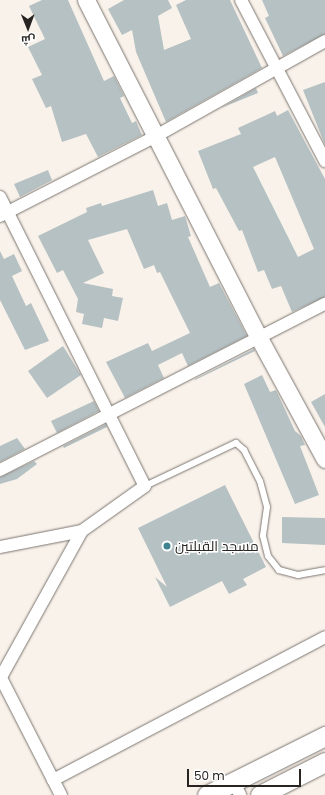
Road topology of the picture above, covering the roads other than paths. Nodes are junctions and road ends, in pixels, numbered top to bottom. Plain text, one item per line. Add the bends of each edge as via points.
1 (86, 0) edge
2 (241, 0) edge
3 (325, 41) edge
4 (276, 68) junction
5 (156, 136) junction
6 (325, 162) edge
7 (0, 197) edge
8 (4, 214) edge
9 (325, 304) edge
10 (259, 338) junction
11 (111, 415) junction
12 (325, 459) edge
13 (0, 470) edge
14 (145, 486) junction
15 (82, 531) junction
16 (0, 547) edge
17 (325, 570) edge
18 (325, 637) edge
19 (0, 676) edge
20 (325, 736) edge
21 (325, 762) edge
22 (53, 780) junction
23 (237, 788) edge
24 (61, 795) edge
25 (207, 795) edge
26 (260, 795) edge

1 - 5 main road
2 - 4 street
3 - 4 street
4 - 5 street
4 - 6 street
5 - 8 street
5 - 10 main road
7 - 8 street
8 - 11 street
9 - 10 street
10 - 11 street
10 - 12 main road
11 - 13 street
11 - 14 street
14 - 15 street
14 - 17 lane via 236,443 244,450 260,482 267,507 263,536 268,556 279,570 298,575
15 - 16 street
15 - 19 street
18 - 22 street
19 - 22 street
20 - 23 main road
21 - 26 main road
22 - 24 street
23 - 25 main road

